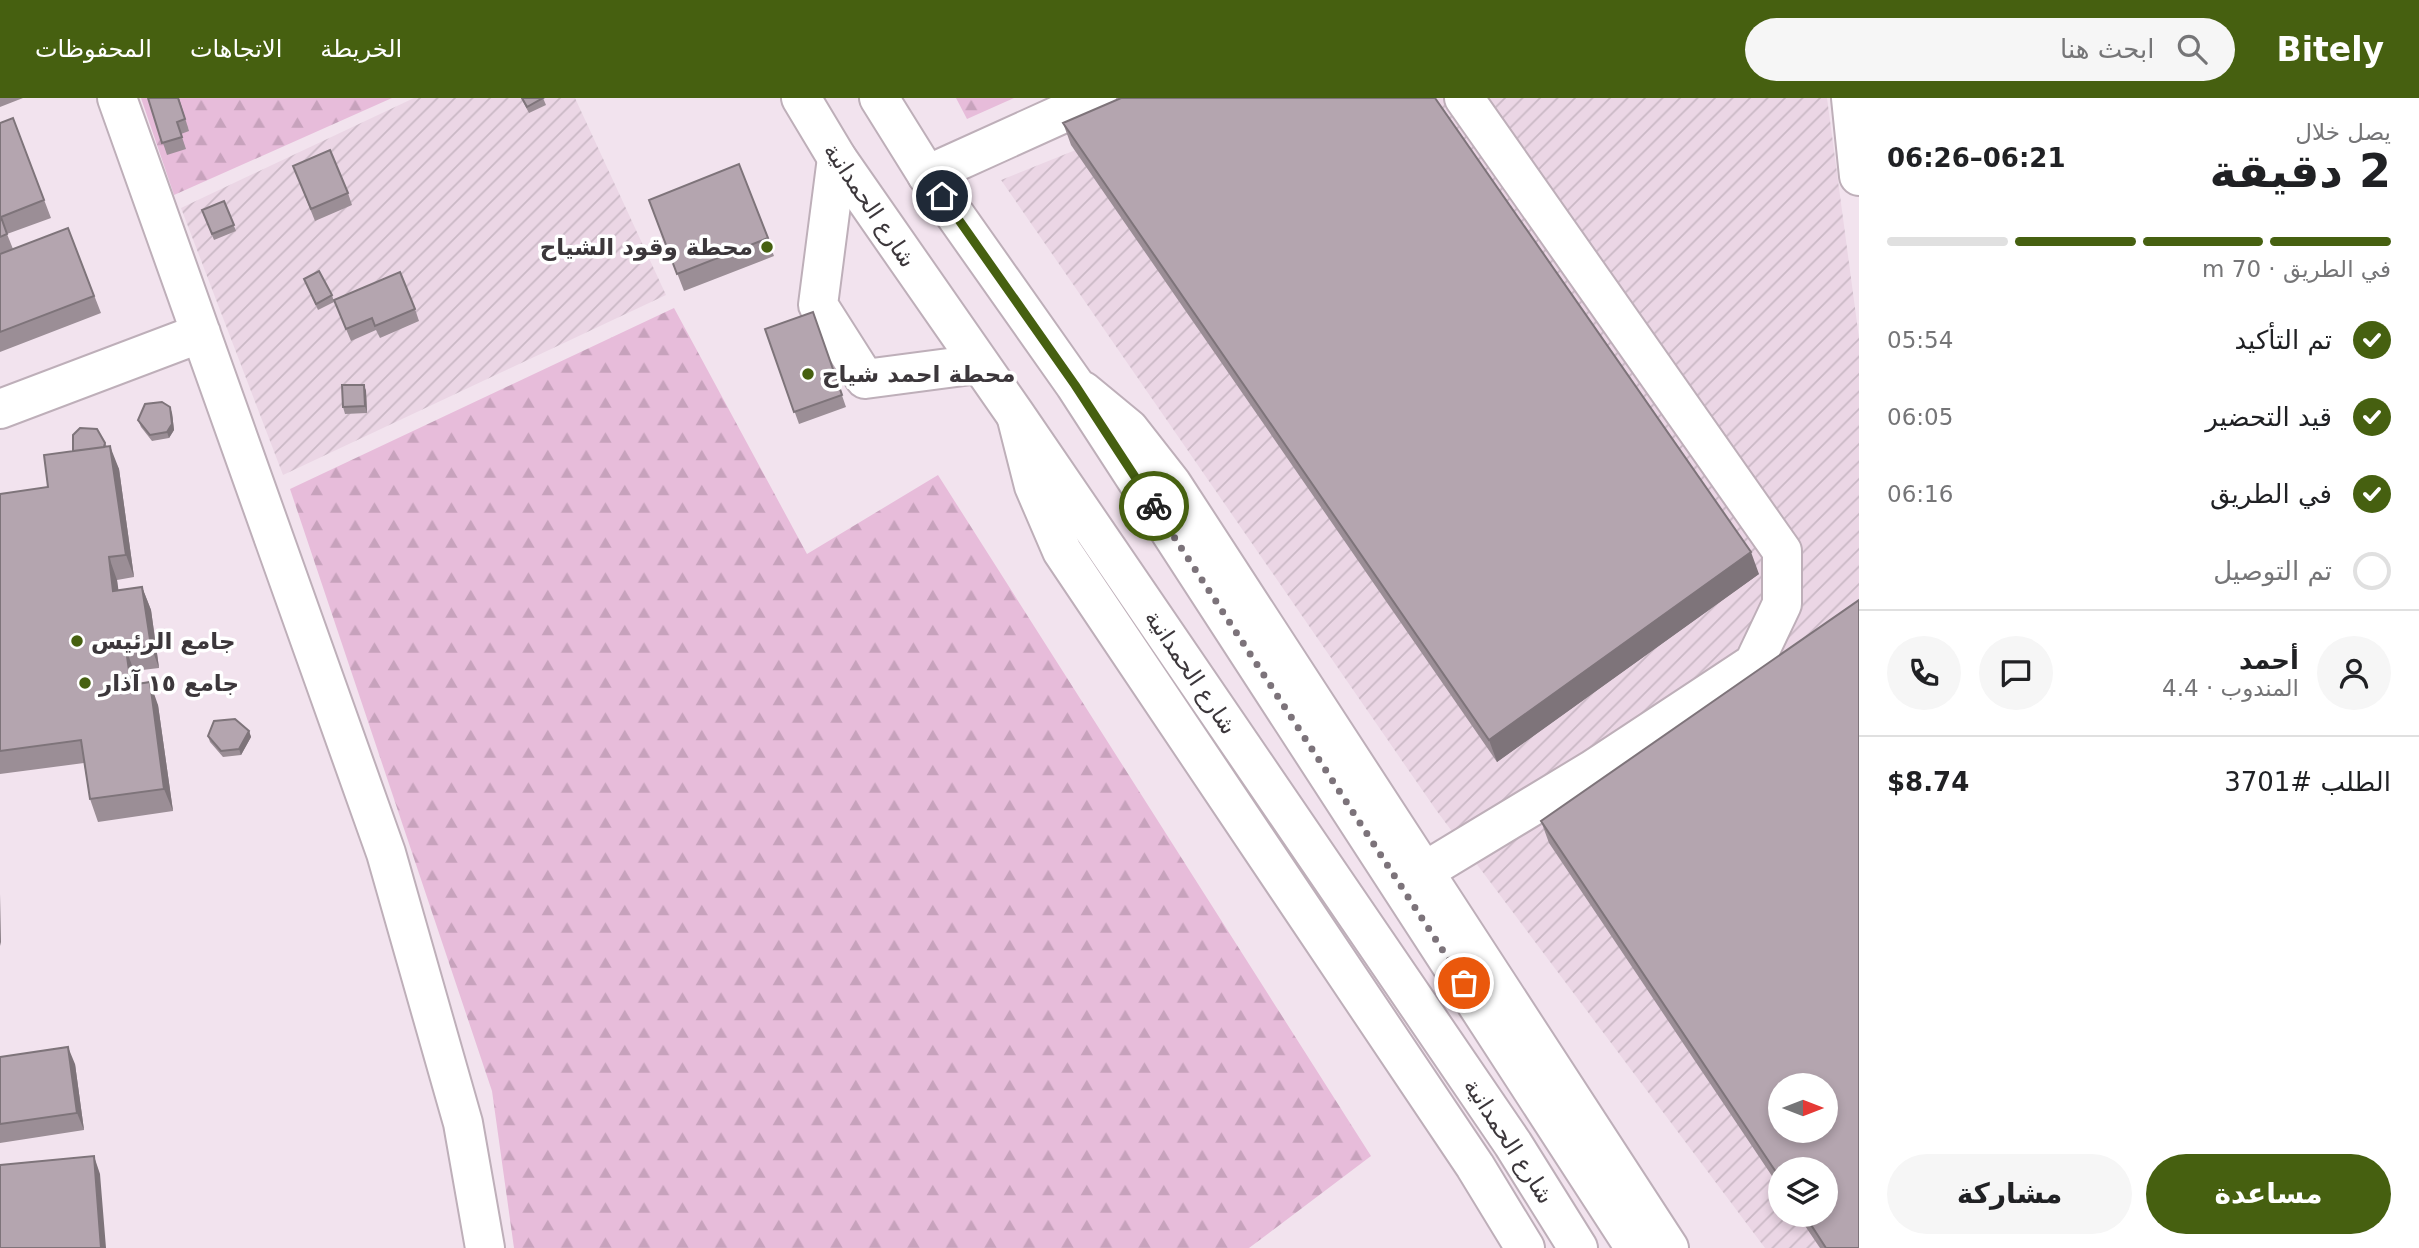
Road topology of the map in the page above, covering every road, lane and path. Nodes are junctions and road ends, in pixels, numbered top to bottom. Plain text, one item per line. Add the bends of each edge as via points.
1 (117, 98) edge
2 (801, 98) edge
3 (879, 98) edge
4 (1097, 98) edge
5 (1464, 98) edge
6 (1851, 98) edge
7 (837, 158) junction
8 (928, 175) junction
9 (1859, 176) edge
10 (201, 333) junction
11 (979, 364) junction
12 (1075, 385) junction
13 (0, 409) edge
14 (1015, 414) junction
15 (1425, 871) junction
16 (485, 1248) edge
17 (1525, 1248) edge
18 (1578, 1248) edge
19 (1635, 1248) edge
20 (1669, 1248) edge

1 - 10 main road
2 - 7 main road, شارع الحمدانية
3 - 8 main road
4 - 8 main road
5 - 15 main road via 1782,551 1782,604 1754,663 1592,771
6 - 9 main road
7 - 11 main road, شارع الحمدانية
7 - 11 main road via 818,305 865,379
8 - 12 main road
10 - 13 main road
10 - 16 main road via 386,853 463,1123
11 - 14 main road, شارع الحمدانية
12 - 15 main road via 1129,429 1172,484
12 - 19 main road
14 - 17 main road via 1034,486 1062,551 1475,1166
14 - 18 main road, شارع الحمدانية via 1505,1132
15 - 20 main road

